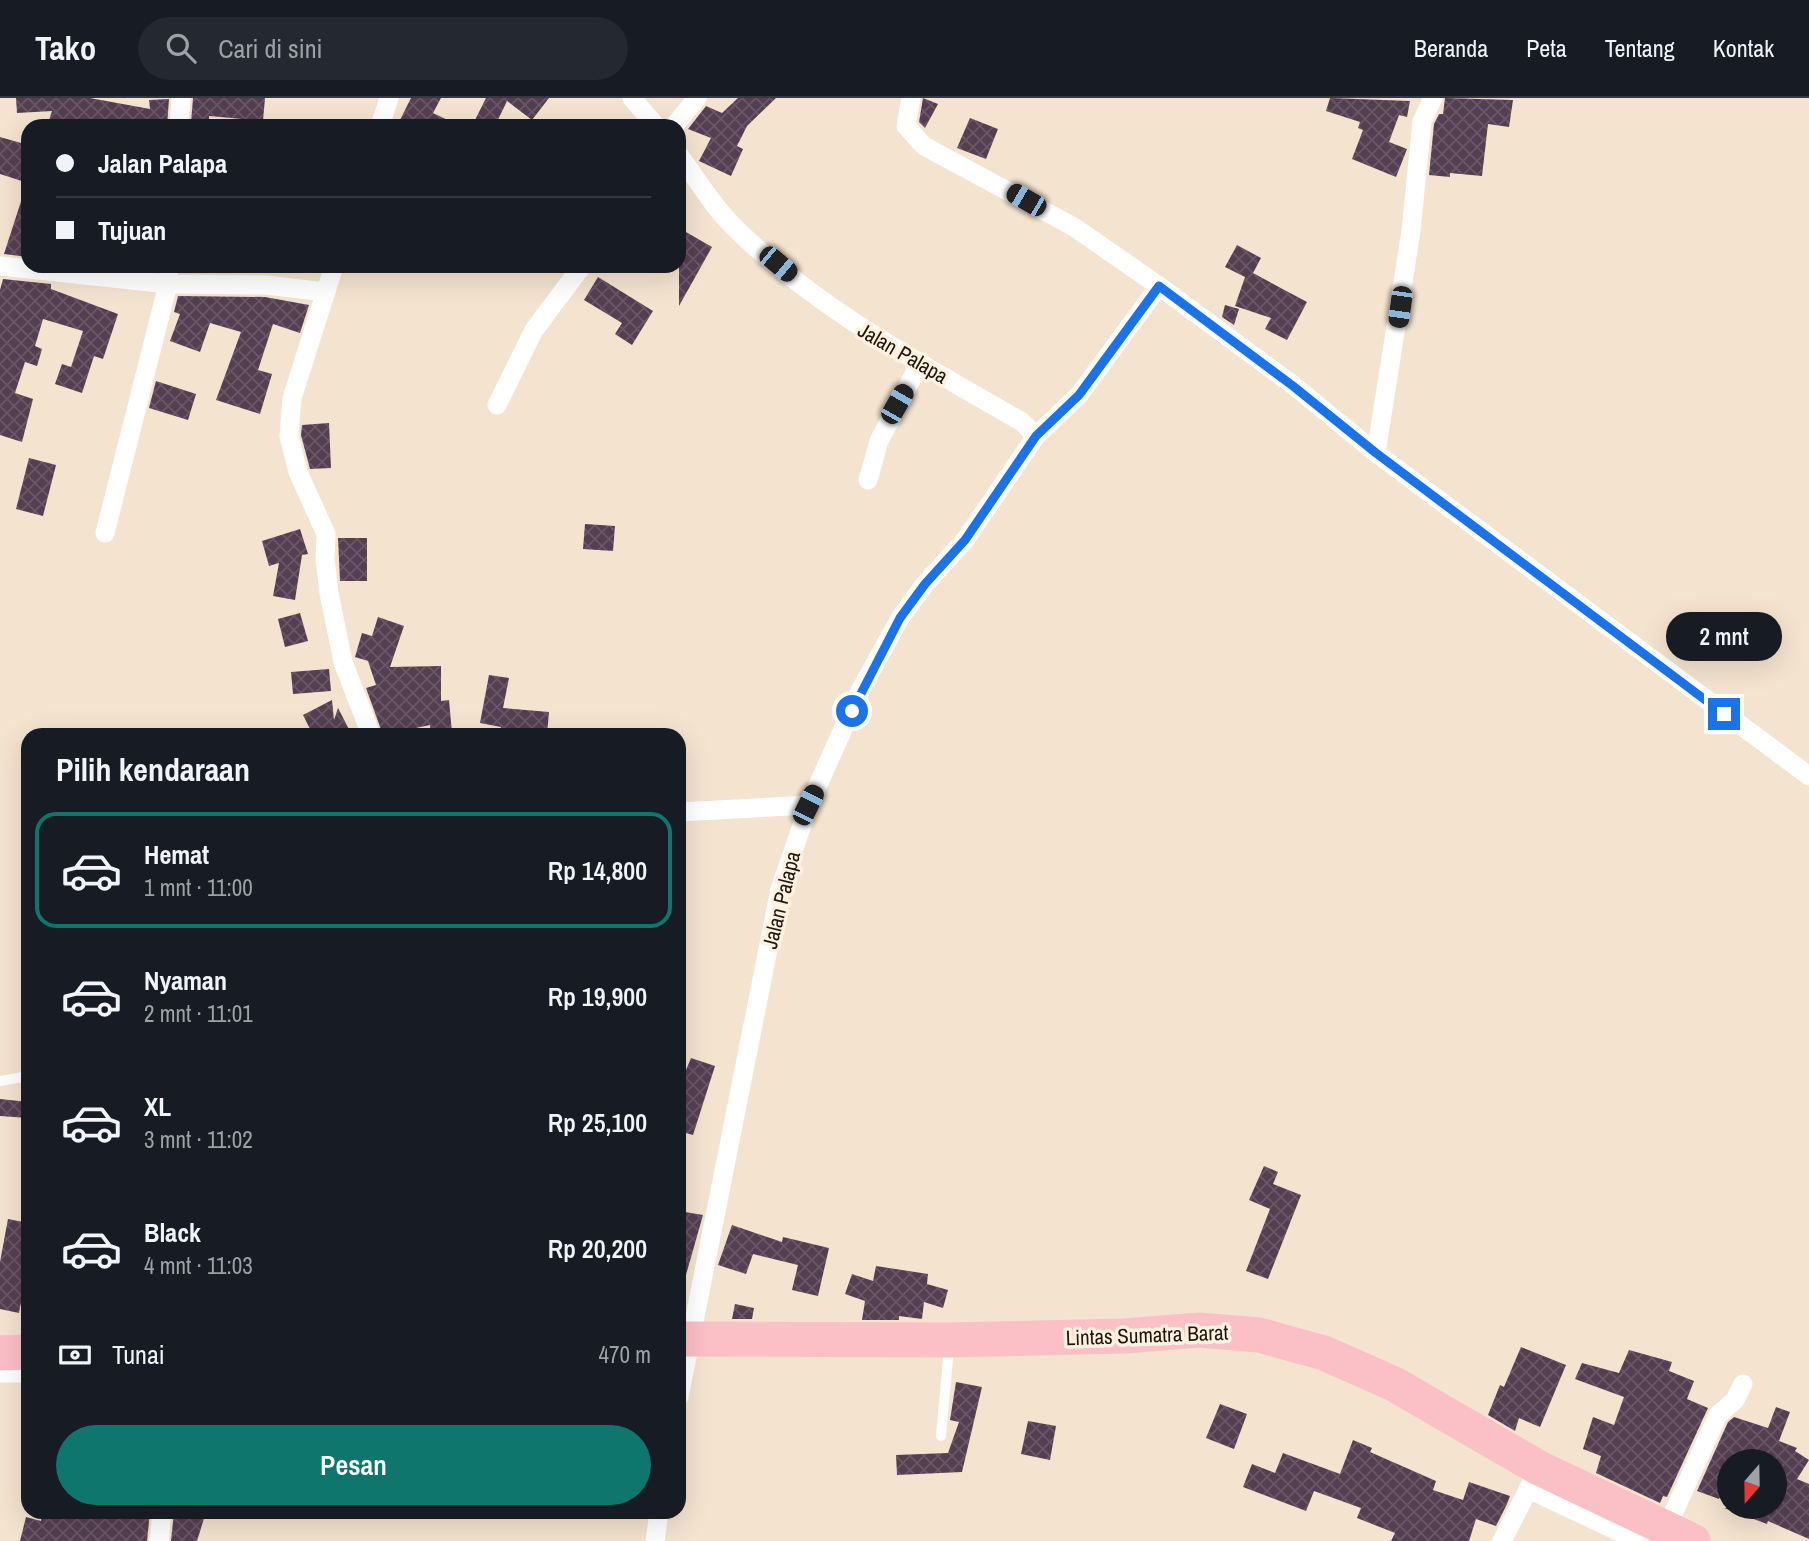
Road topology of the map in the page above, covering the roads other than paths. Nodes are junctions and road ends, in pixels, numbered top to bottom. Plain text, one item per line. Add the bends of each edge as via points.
1 (181, 98) edge
2 (389, 98) edge
3 (632, 98) edge
4 (697, 98) edge
5 (911, 98) edge
6 (1433, 98) edge
7 (180, 119) edge
8 (382, 119) edge
9 (650, 119) edge
10 (680, 119) edge
11 (686, 164) edge
12 (0, 266) edge
13 (21, 267) edge
14 (131, 273) edge
15 (332, 273) edge
16 (577, 273) edge
17 (168, 275) edge
18 (1159, 286) junction
19 (326, 292) junction
20 (920, 363) junction
21 (497, 405) dead end
22 (1036, 436) junction
23 (1376, 453) junction
24 (868, 480) dead end
25 (104, 533) dead end
26 (368, 728) edge
27 (1809, 776) edge
28 (808, 805) junction
29 (686, 812) edge
30 (21, 1077) edge
31 (0, 1081) edge
32 (686, 1334) edge
33 (686, 1339) edge
34 (950, 1340) junction
35 (21, 1352) edge
36 (0, 1353) edge
37 (0, 1373) edge
38 (21, 1373) edge
39 (1744, 1384) dead end
40 (940, 1436) dead end
41 (1534, 1479) junction
42 (161, 1519) edge
43 (658, 1519) edge
44 (1666, 1536) edge
45 (159, 1541) edge
46 (655, 1541) edge
47 (1502, 1541) edge

1 - 7 street
2 - 8 street
3 - 9 street
4 - 10 street
5 - 18 street via 906,126 924,146 1074,227
6 - 23 street via 1422,121
11 - 20 street, Jalan Palapa via 733,226 855,326
12 - 13 street
14 - 17 street
15 - 19 street
16 - 21 street via 534,330
17 - 19 street
17 - 25 street
18 - 22 street via 1079,395
18 - 23 street
19 - 26 street via 292,398 289,436 298,472 326,534 329,593 343,662
20 - 22 street, Jalan Palapa via 1022,422
20 - 24 street via 880,441
22 - 28 street, Jalan Palapa via 965,540 900,618 860,690
23 - 27 street
28 - 29 street
28 - 32 street, Jalan Palapa via 780,889
30 - 31 lane
33 - 34 highway, Lintas Sumatra Barat
34 - 40 lane
34 - 41 highway, Lintas Sumatra Barat via 1199,1330 1259,1335 1324,1353 1394,1384
35 - 36 highway
37 - 38 street
39 - 44 street via 1718,1415
41 - 44 highway, Lintas Sumatra Barat
41 - 47 street
42 - 45 street
43 - 46 street

